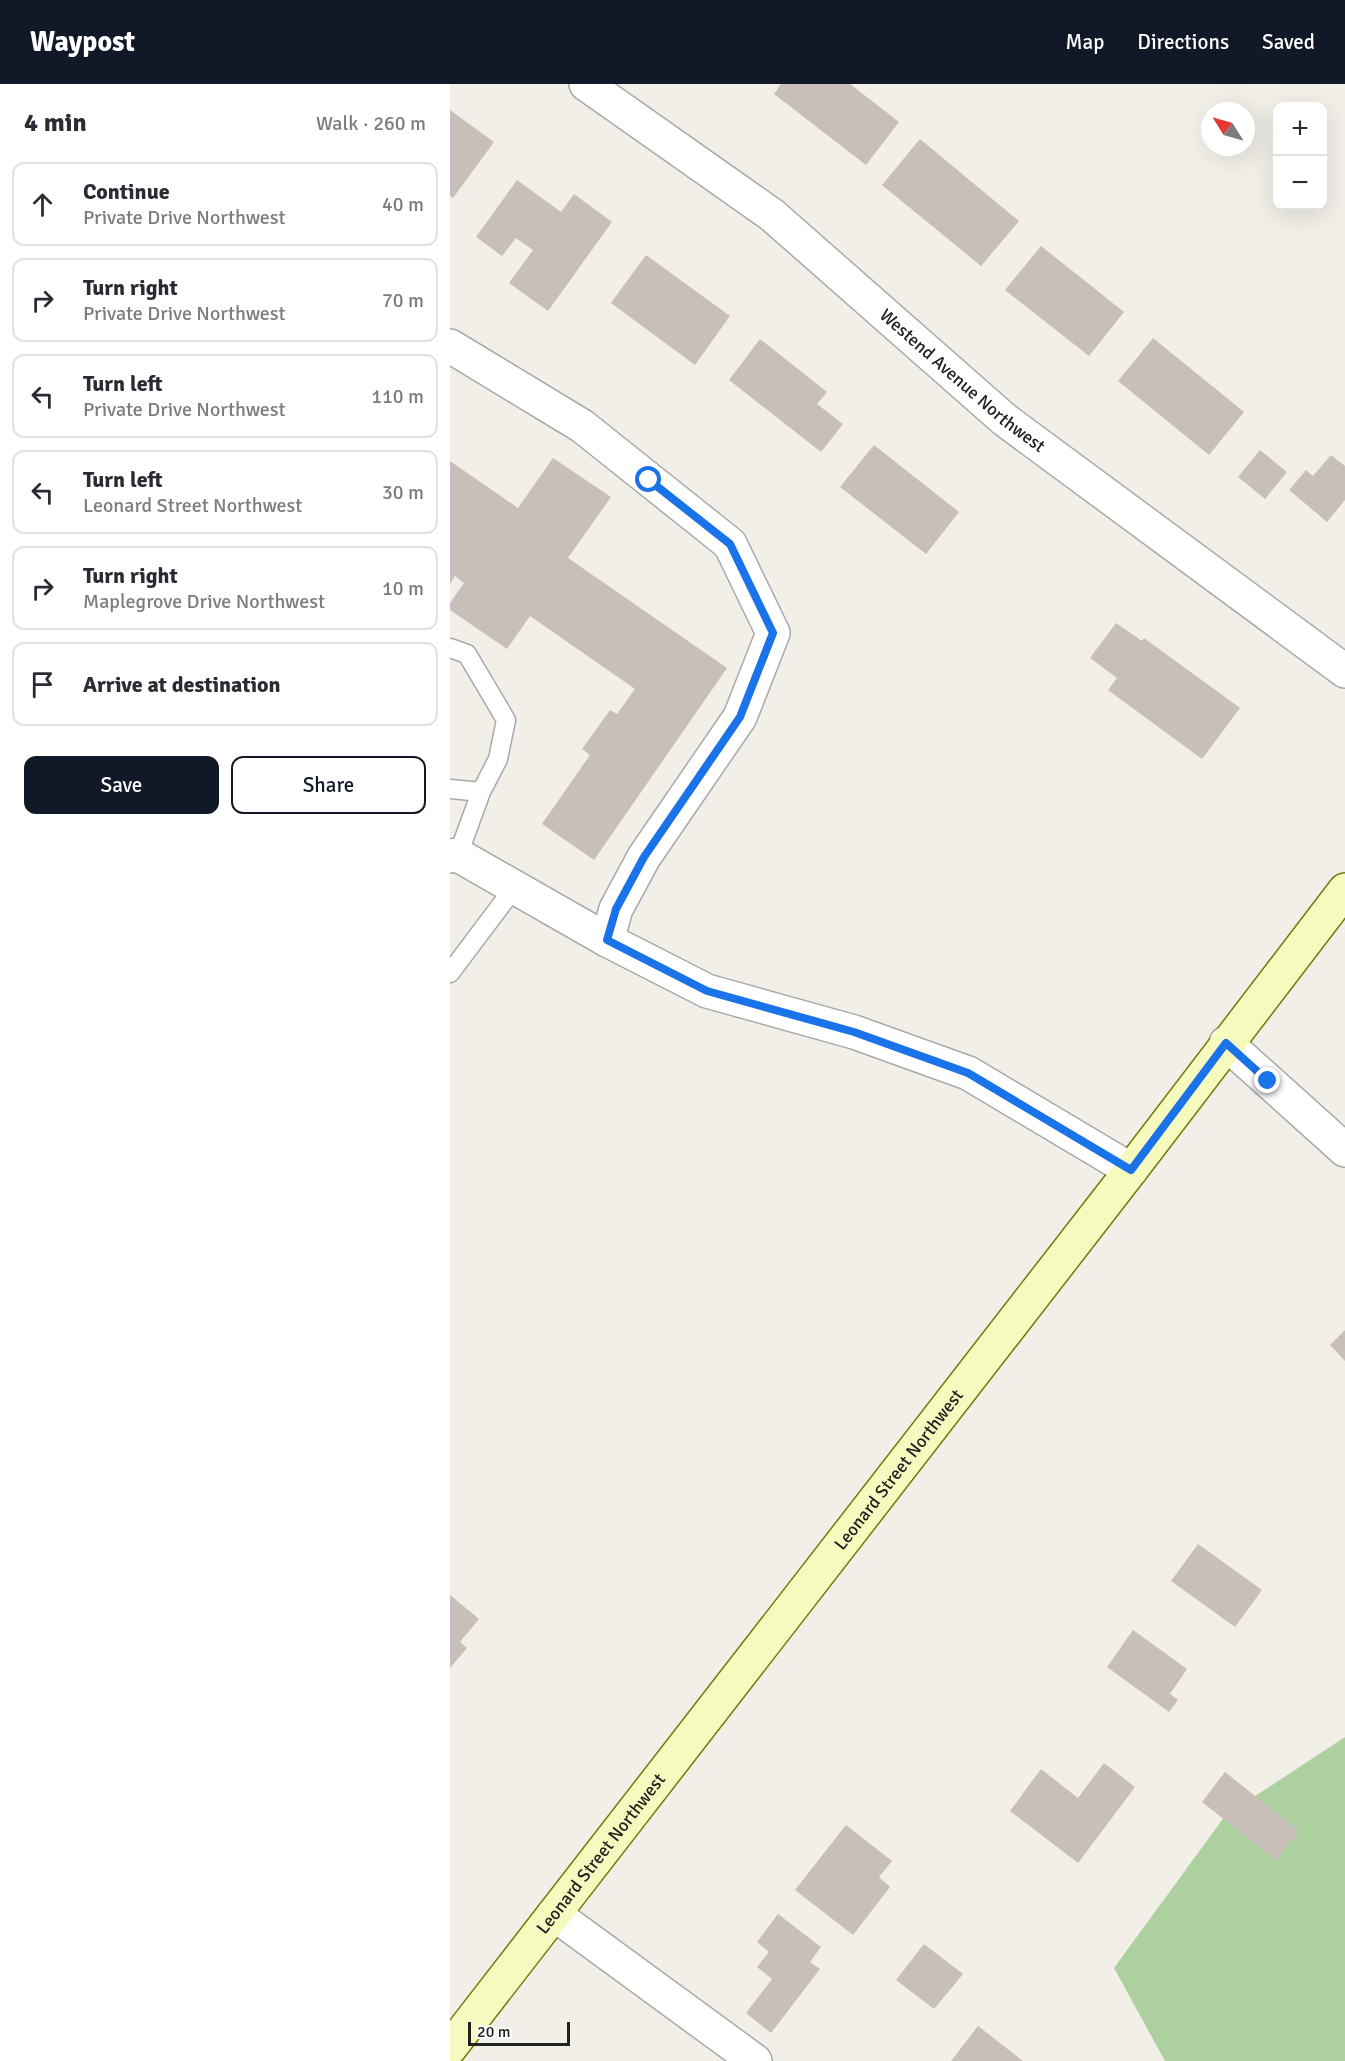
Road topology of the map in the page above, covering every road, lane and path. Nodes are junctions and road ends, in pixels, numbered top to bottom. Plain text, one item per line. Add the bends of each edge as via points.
1 (586, 84) edge
2 (450, 346) edge
3 (450, 648) edge
4 (1345, 671) edge
5 (450, 789) edge
6 (481, 792) junction
7 (454, 856) edge
8 (514, 888) junction
9 (1345, 890) edge
10 (607, 940) junction
11 (450, 973) edge
12 (1226, 1043) junction
13 (1345, 1150) edge
14 (1131, 1170) junction
15 (554, 1914) junction
16 (450, 2048) edge
17 (755, 2061) edge

1 - 4 street, Westend Avenue Northwest via 772,215 1005,420
2 - 10 street via 582,426 730,544 773,633 740,717 644,857 616,909
3 - 6 lane via 467,654 506,720 498,759
5 - 6 lane
6 - 7 lane
7 - 8 street
8 - 10 street
8 - 11 lane
9 - 12 main road, Leonard Street Northwest
10 - 14 street via 707,991 854,1032 968,1073
12 - 13 street
12 - 14 main road, Leonard Street Northwest
14 - 15 main road, Leonard Street Northwest
15 - 16 main road, Leonard Street Northwest
15 - 17 street

